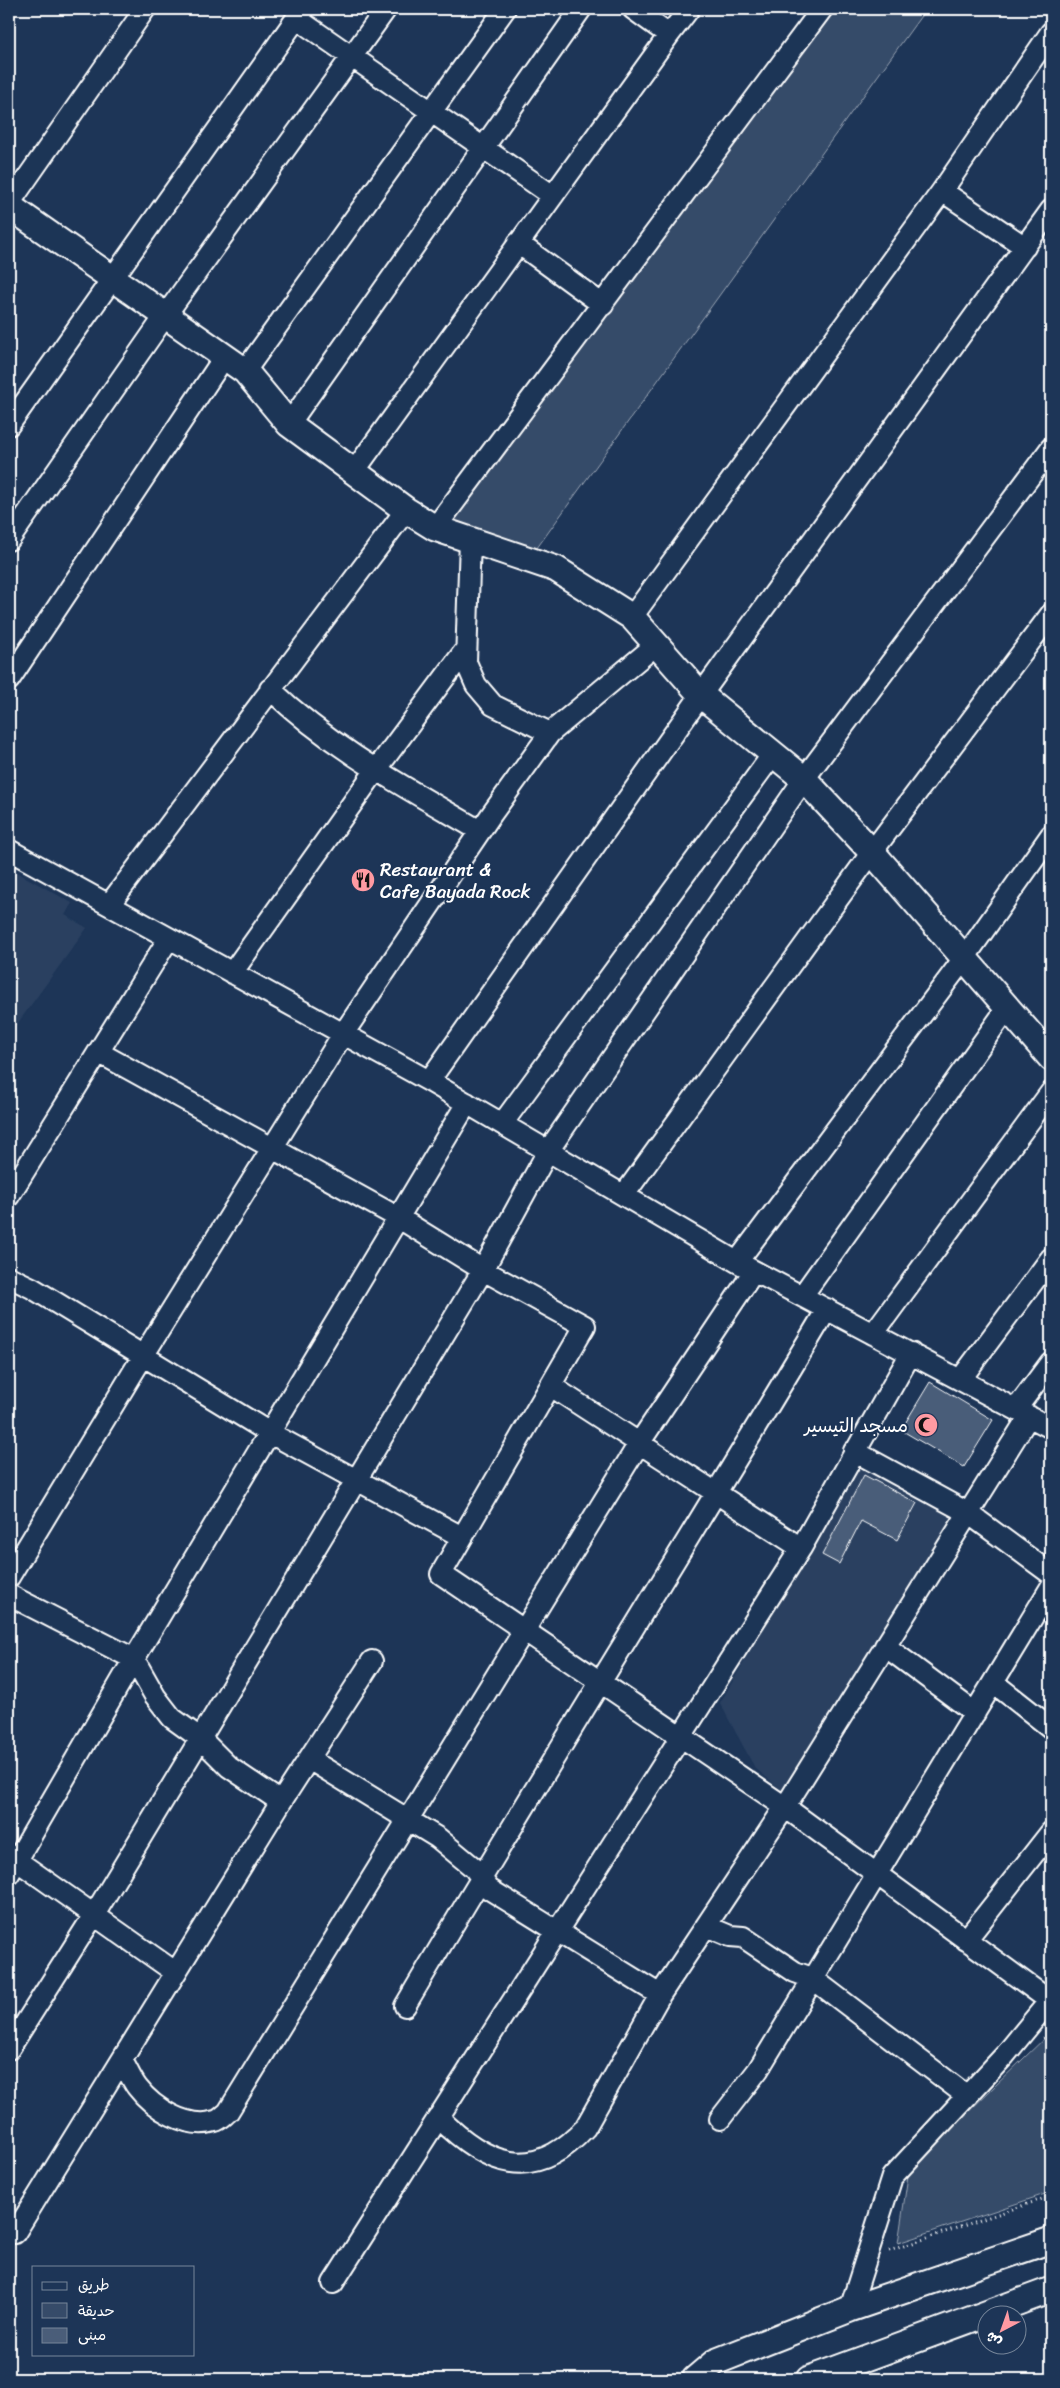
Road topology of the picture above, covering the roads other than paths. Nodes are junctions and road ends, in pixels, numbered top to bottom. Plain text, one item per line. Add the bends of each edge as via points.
1 (146, 9) edge
2 (386, 9) edge
3 (505, 9) edge
4 (580, 9) edge
5 (633, 9) edge
6 (689, 9) edge
7 (818, 10) edge
8 (299, 14) edge
9 (1051, 32) edge
10 (669, 35) junction
11 (352, 57) junction
12 (431, 112) junction
13 (483, 148) junction
14 (942, 191) junction
15 (553, 196) junction
16 (9, 205) edge
17 (1051, 210) edge
18 (518, 243) junction
19 (1025, 247) junction
20 (111, 278) junction
21 (603, 305) junction
22 (166, 316) junction
23 (225, 356) junction
24 (245, 371) junction
25 (289, 424) junction
26 (9, 425) edge
27 (1051, 448) edge
28 (353, 473) junction
29 (406, 510) junction
30 (436, 528) junction
31 (470, 539) junction
32 (9, 540) edge
33 (1051, 614) edge
34 (632, 616) junction
35 (657, 644) junction
36 (466, 648) junction
37 (9, 680) edge
38 (270, 689) junction
39 (701, 695) junction
40 (550, 733) junction
41 (773, 754) junction
42 (376, 770) junction
43 (804, 779) junction
44 (480, 831) junction
45 (1051, 835) edge
46 (9, 850) edge
47 (872, 852) junction
48 (109, 905) junction
49 (169, 938) junction
50 (965, 957) junction
51 (232, 973) junction
52 (1008, 1008) junction
53 (343, 1034) junction
54 (100, 1053) junction
55 (1051, 1058) edge
56 (429, 1081) junction
57 (1051, 1092) edge
58 (467, 1103) junction
59 (502, 1124) junction
60 (272, 1148) junction
61 (548, 1151) junction
62 (624, 1195) junction
63 (9, 1196) edge
64 (399, 1218) junction
65 (1051, 1258) edge
66 (745, 1266) junction
67 (483, 1270) junction
68 (9, 1277) edge
69 (802, 1296) junction
70 (828, 1310) junction
71 (873, 1334) junction
72 (910, 1354) junction
73 (143, 1356) junction
74 (1051, 1362) edge
75 (960, 1380) junction
76 (551, 1386) junction
77 (1022, 1413) junction
78 (1051, 1428) edge
79 (270, 1433) junction
80 (640, 1442) junction
81 (854, 1451) junction
82 (356, 1479) junction
83 (718, 1493) junction
84 (968, 1513) junction
85 (462, 1537) junction
86 (801, 1548) junction
87 (1051, 1574) edge
88 (9, 1577) edge
89 (1051, 1587) edge
90 (9, 1595) edge
91 (524, 1630) junction
92 (885, 1646) junction
93 (134, 1659) junction
94 (372, 1661) dead end
95 (602, 1682) junction
96 (994, 1683) junction
97 (976, 1713) junction
98 (1051, 1728) edge
99 (680, 1735) junction
100 (200, 1739) junction
101 (309, 1759) junction
102 (281, 1802) junction
103 (785, 1807) junction
104 (408, 1820) junction
105 (1051, 1832) edge
106 (11, 1864) edge
107 (877, 1874) junction
108 (480, 1878) junction
109 (94, 1915) junction
110 (706, 1926) junction
111 (555, 1932) junction
112 (966, 1940) junction
113 (175, 1972) junction
114 (812, 1978) junction
115 (660, 1995) junction
116 (1051, 2000) edge
117 (405, 2006) dead end
118 (9, 2049) edge
119 (122, 2060) junction
120 (967, 2096) junction
121 (438, 2117) junction
122 (720, 2119) dead end
123 (9, 2229) edge
124 (1051, 2240) edge
125 (333, 2283) dead end
126 (1051, 2290) edge
127 (850, 2308) junction
128 (695, 2379) edge
129 (809, 2379) edge

1 - 16 street
2 - 11 street
3 - 12 street
4 - 13 street
5 - 10 street
6 - 10 street
7 - 21 street
8 - 11 street
8 - 20 street
9 - 14 street
10 - 15 street
11 - 12 street
11 - 22 street
12 - 13 street
12 - 24 street
13 - 15 street
13 - 25 street
14 - 19 street
14 - 34 street
15 - 18 street
16 - 20 main road
17 - 19 street
18 - 21 street
18 - 28 street
19 - 39 street
20 - 22 main road
20 - 26 street
21 - 30 street
22 - 23 main road
22 - 32 street
23 - 24 main road
23 - 37 street
24 - 25 main road
25 - 28 main road
27 - 43 street
28 - 29 main road
29 - 30 main road
29 - 38 street
30 - 31 main road
31 - 34 main road via 556,569
31 - 36 street
33 - 47 street
34 - 35 main road
35 - 39 main road
35 - 40 street
36 - 40 street via 466,662 476,685 494,705
36 - 42 street
38 - 42 street via 298,716 347,753
38 - 48 street
39 - 41 main road
39 - 56 street
40 - 44 street
41 - 43 main road
41 - 59 street
42 - 44 street
42 - 51 street
43 - 47 main road
43 - 61 street
44 - 53 street
45 - 50 street
46 - 48 street
47 - 50 main road
47 - 62 street
48 - 49 street
49 - 51 street
49 - 54 street
50 - 52 main road
50 - 66 street
51 - 53 street
52 - 55 main road
52 - 69 street
53 - 56 street
53 - 60 street
54 - 60 street
54 - 63 street
56 - 58 street
57 - 71 street
58 - 59 street
58 - 64 street
59 - 61 street
60 - 64 street
60 - 73 street
61 - 62 street
61 - 67 street
62 - 66 street
64 - 67 street
64 - 79 street
65 - 75 street
66 - 69 street
66 - 80 street
67 - 76 street via 585,1326
67 - 82 street
68 - 73 street
69 - 70 street
70 - 71 street
70 - 83 street
71 - 72 street
72 - 75 street
72 - 81 street
73 - 79 street
73 - 88 street
74 - 77 street
75 - 77 street
76 - 80 street
76 - 85 street
77 - 78 street
77 - 84 street
79 - 82 street
79 - 93 street
80 - 83 street
80 - 91 street
81 - 84 street
81 - 86 street
82 - 85 street
82 - 100 street
83 - 86 street
83 - 95 street
84 - 87 street
84 - 92 street
85 - 91 street via 441,1574
86 - 99 street
89 - 96 street
90 - 93 street
91 - 95 street
91 - 104 street
92 - 97 street
92 - 103 street
93 - 100 street via 172,1718
93 - 106 street
94 - 101 street
95 - 99 street
95 - 108 street
96 - 97 street
96 - 98 street
97 - 107 street
99 - 103 street
99 - 111 street
100 - 102 street via 229,1767
100 - 109 street
101 - 102 street
101 - 104 street
102 - 113 street
103 - 107 street
103 - 110 street
104 - 108 street via 438,1838 474,1868
104 - 119 street via 228,2112 217,2121 201,2124 175,2117 153,2104 137,2087
105 - 112 street
106 - 109 street
107 - 112 street
107 - 114 street
108 - 111 street via 489,1889
108 - 117 street
109 - 113 street
109 - 118 street
110 - 114 street via 743,1938 795,1972
110 - 115 street
111 - 115 street
111 - 121 street
112 - 116 street
113 - 119 street
114 - 120 street
114 - 122 street via 758,2070
115 - 121 street via 585,2128 571,2143 544,2159 514,2163 489,2157 461,2141
116 - 120 street
119 - 123 street via 15,2233
120 - 127 street via 892,2177
121 - 125 street
124 - 127 main road
126 - 129 main road
127 - 128 main road via 715,2362

